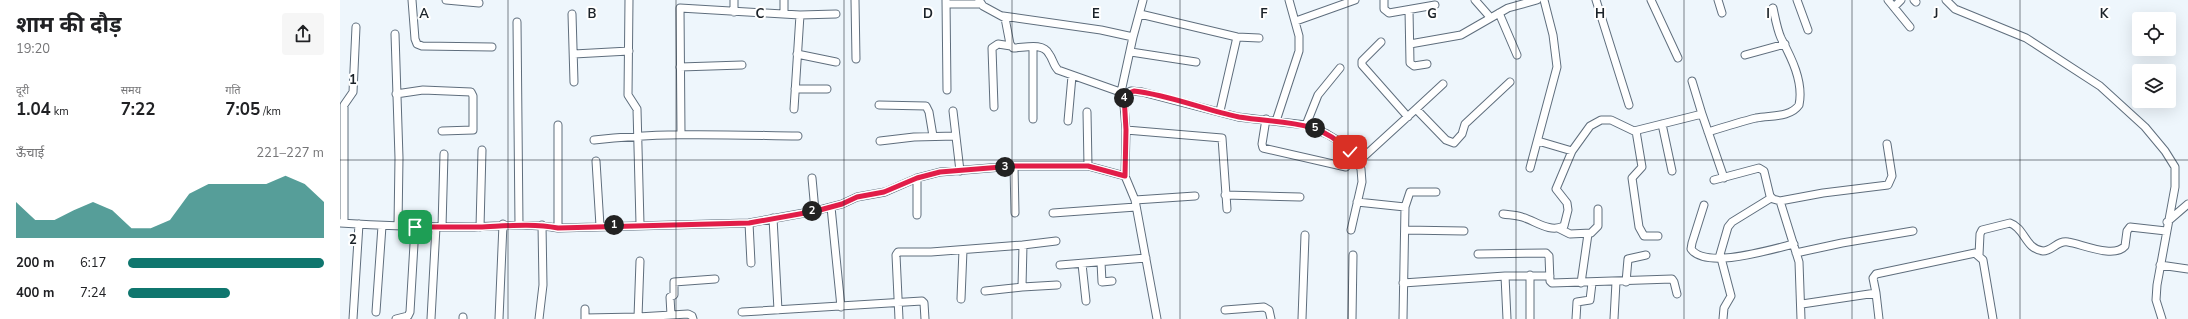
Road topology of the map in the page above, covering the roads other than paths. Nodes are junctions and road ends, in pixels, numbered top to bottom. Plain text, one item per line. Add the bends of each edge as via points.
1 (412, 0) edge
2 (446, 0) edge
3 (629, 0) edge
4 (734, 0) edge
5 (784, 0) edge
6 (855, 0) edge
7 (1142, 0) edge
8 (1289, 0) edge
9 (1355, 0) edge
10 (1384, 0) edge
11 (1476, 0) edge
12 (1537, 0) edge
13 (1544, 0) edge
14 (1596, 0) edge
15 (1651, 0) edge
16 (1718, 0) edge
17 (1797, 0) edge
18 (1888, 0) edge
19 (1901, 0) edge
20 (1946, 0) edge
21 (946, 2) edge
22 (980, 2) edge
23 (479, 3) dead end
24 (1435, 5) dead end
25 (1894, 7) junction
26 (1773, 8) dead end
27 (1409, 10) junction
28 (734, 12) junction
29 (784, 13) junction
30 (1499, 13) junction
31 (1722, 13) dead end
32 (572, 14) dead end
33 (836, 14) dead end
34 (1140, 14) junction
35 (800, 15) junction
36 (1003, 16) junction
37 (1490, 17) junction
38 (1296, 21) junction
39 (517, 22) dead end
40 (356, 27) dead end
41 (1910, 27) dead end
42 (1808, 30) dead end
43 (395, 34) dead end
44 (1133, 37) junction
45 (1237, 37) junction
46 (1259, 38) dead end
47 (1381, 42) dead end
48 (1410, 44) junction
49 (1785, 44) junction
50 (1011, 46) junction
51 (492, 47) dead end
52 (1033, 47) junction
53 (629, 51) junction
54 (1130, 52) junction
55 (574, 54) junction
56 (797, 54) junction
57 (1518, 54) dead end
58 (1745, 55) dead end
59 (1678, 58) dead end
60 (856, 59) dead end
61 (836, 62) dead end
62 (1196, 62) dead end
63 (1427, 64) dead end
64 (742, 65) dead end
65 (680, 67) junction
66 (1340, 68) dead end
67 (1072, 76) junction
68 (1692, 81) dead end
69 (574, 82) dead end
70 (1510, 82) dead end
71 (1443, 84) dead end
72 (795, 89) junction
73 (827, 89) dead end
74 (947, 90) dead end
75 (396, 94) junction
76 (1123, 94) junction
77 (879, 104) dead end
78 (1629, 106) dead end
79 (994, 107) dead end
80 (794, 109) dead end
81 (1416, 109) junction
82 (953, 111) dead end
83 (1220, 111) junction
84 (1087, 112) dead end
85 (1702, 114) junction
86 (1408, 117) junction
87 (1033, 119) dead end
88 (1266, 119) junction
89 (1068, 121) dead end
90 (1276, 121) junction
91 (1662, 124) junction
92 (558, 125) dead end
93 (1306, 125) junction
94 (1126, 130) junction
95 (1636, 131) junction
96 (442, 132) dead end
97 (1708, 132) junction
98 (681, 134) junction
99 (637, 135) junction
100 (798, 136) dead end
101 (933, 136) junction
102 (956, 136) junction
103 (594, 140) dead end
104 (880, 141) dead end
105 (1538, 141) junction
106 (1887, 144) dead end
107 (482, 150) dead end
108 (1572, 150) junction
109 (444, 154) dead end
110 (596, 161) dead end
111 (1358, 162) junction
112 (1014, 166) junction
113 (1088, 166) junction
114 (1346, 167) dead end
115 (1530, 168) dead end
116 (960, 171) junction
117 (1672, 171) dead end
118 (1125, 176) junction
119 (812, 178) dead end
120 (917, 178) junction
121 (1724, 178) junction
122 (1714, 180) dead end
123 (1436, 192) dead end
124 (1225, 195) junction
125 (1194, 196) dead end
126 (1300, 197) dead end
127 (1771, 198) junction
128 (1780, 201) junction
129 (1357, 202) junction
130 (1135, 204) junction
131 (2188, 204) edge
132 (1704, 205) dead end
133 (831, 207) junction
134 (1405, 207) junction
135 (1227, 209) dead end
136 (1598, 209) dead end
137 (816, 211) junction
138 (1015, 213) dead end
139 (1053, 213) dead end
140 (1503, 214) dead end
141 (917, 215) dead end
142 (773, 218) junction
143 (2167, 222) junction
144 (342, 223) edge
145 (749, 223) junction
146 (359, 224) junction
147 (503, 224) junction
148 (640, 224) junction
149 (542, 225) junction
150 (382, 226) junction
151 (398, 226) junction
152 (518, 226) junction
153 (600, 226) junction
154 (415, 227) junction
155 (439, 227) junction
156 (480, 227) junction
157 (558, 228) junction
158 (1558, 228) junction
159 (1351, 230) dead end
160 (1405, 230) junction
161 (1464, 231) dead end
162 (1913, 231) dead end
163 (2166, 231) junction
164 (1588, 234) junction
165 (1305, 236) dead end
166 (1658, 236) dead end
167 (1056, 241) dead end
168 (1023, 244) junction
169 (1794, 244) junction
170 (963, 250) junction
171 (1796, 253) junction
172 (1478, 254) dead end
173 (1353, 255) dead end
174 (1646, 255) dead end
175 (1979, 255) junction
176 (1146, 258) junction
177 (1720, 258) junction
178 (640, 261) dead end
179 (1101, 262) junction
180 (750, 263) dead end
181 (1082, 264) junction
182 (1060, 265) dead end
183 (2160, 265) junction
184 (2188, 269) edge
185 (1530, 275) junction
186 (1506, 276) junction
187 (1550, 276) junction
188 (715, 279) dead end
189 (1112, 281) dead end
190 (1616, 282) junction
191 (1626, 282) junction
192 (1403, 283) junction
193 (1581, 283) junction
194 (1592, 283) junction
195 (1057, 285) dead end
196 (1022, 288) junction
197 (986, 291) dead end
198 (1876, 293) junction
199 (1677, 294) dead end
200 (961, 299) dead end
201 (1086, 300) dead end
202 (898, 304) junction
203 (1802, 304) junction
204 (841, 307) junction
205 (585, 309) dead end
206 (778, 310) junction
207 (1224, 310) dead end
208 (376, 312) dead end
209 (742, 312) dead end
210 (671, 315) junction
211 (638, 317) junction
212 (585, 318) edge
213 (353, 319) edge
214 (396, 319) edge
215 (431, 319) edge
216 (499, 319) edge
217 (539, 319) edge
218 (693, 319) edge
219 (899, 319) edge
220 (925, 319) edge
221 (1157, 319) edge
222 (1271, 319) edge
223 (1302, 319) edge
224 (1352, 319) edge
225 (1403, 319) edge
226 (1507, 319) edge
227 (1530, 319) edge
228 (1576, 319) edge
229 (1614, 319) edge
230 (1723, 319) edge
231 (1801, 319) edge
232 (1879, 319) edge
233 (1993, 319) edge
234 (2162, 319) edge

1 - 51 street via 414,39 417,44
2 - 23 street
3 - 53 street
4 - 28 street
5 - 29 street
6 - 60 street
7 - 34 street
8 - 38 street
9 - 38 street
10 - 27 street via 1384,9 1387,12
11 - 37 street
12 - 30 street
13 - 105 street via 1553,35 1557,67
14 - 78 street
15 - 59 street
16 - 31 street
17 - 42 street
18 - 25 street
19 - 25 street
20 - 143 street via 1955,9 2026,38 2082,74 2119,102 2145,127 2175,168 2175,186
21 - 22 street
21 - 74 street
22 - 36 street
24 - 27 street
25 - 41 street
26 - 49 street
27 - 48 street
28 - 29 street
28 - 65 street via 680,8
29 - 35 street
30 - 37 street
30 - 57 street
32 - 55 street
33 - 35 street
34 - 44 street
34 - 45 street
35 - 56 street
36 - 44 street
36 - 50 street
37 - 48 street via 1461,35
38 - 90 street via 1299,51
39 - 152 street
40 - 144 street via 353,92 344,105
43 - 75 street
44 - 54 street
45 - 46 street
45 - 83 street
47 - 86 street via 1362,61 1362,65
48 - 63 street via 1411,64
49 - 58 street
49 - 97 street via 1794,62 1800,94 1798,107 1780,115 1757,118
50 - 52 street
50 - 79 street via 998,44 992,48
52 - 67 street via 1044,48 1049,52 1058,70
52 - 87 street
53 - 55 street
53 - 99 street via 628,95 637,109
54 - 62 street
54 - 76 street
55 - 69 street
56 - 61 street
56 - 72 street
64 - 65 street
65 - 98 street
66 - 93 street via 1318,95
67 - 76 street
67 - 89 street
68 - 85 street
70 - 81 street via 1465,124 1462,134 1454,143 1446,140
71 - 81 street
72 - 73 street
72 - 80 street
75 - 96 street via 423,90 471,92 473,130
75 - 151 street via 399,158
76 - 83 street via 1131,91 1142,92
76 - 94 street
77 - 101 street via 926,106
81 - 86 street
82 - 102 street
83 - 88 street
84 - 113 street
85 - 91 street
85 - 97 street
86 - 111 street
88 - 90 street
88 - 114 street via 1263,148
90 - 93 street
91 - 95 street
91 - 117 street
92 - 157 street
93 - 111 street via 1342,143
94 - 118 street
94 - 124 street via 1221,137
95 - 108 street via 1611,120 1596,122
95 - 166 street via 1642,167 1632,178 1639,227 1644,236
97 - 121 street
98 - 99 street
98 - 100 street
99 - 103 street
99 - 148 street
101 - 102 street
101 - 104 street
102 - 116 street
105 - 108 street
105 - 115 street
106 - 128 street via 1892,176 1888,185
107 - 156 street
108 - 158 street via 1556,186 1557,192 1567,202 1568,210 1565,225
109 - 155 street
110 - 153 street
111 - 129 street via 1362,174
112 - 113 street
112 - 116 street
112 - 138 street
113 - 118 street
116 - 120 street via 940,172
118 - 130 street
119 - 137 street
120 - 133 street via 884,192 857,197
120 - 141 street
121 - 122 street
121 - 127 street via 1762,168
123 - 134 street via 1410,192
124 - 126 street
124 - 135 street
125 - 130 street
127 - 128 street
127 - 177 street via 1732,222 1728,227
128 - 169 street
129 - 134 street
129 - 159 street
130 - 139 street
130 - 176 street
131 - 143 street
132 - 177 street via 1692,250 1707,258
133 - 137 street
133 - 204 street
134 - 160 street
136 - 164 street via 1598,226 1594,232
137 - 142 street
140 - 158 street via 1520,216 1542,226
142 - 145 street
142 - 206 street
143 - 163 street
144 - 146 street
145 - 148 street
145 - 180 street
146 - 150 street
146 - 213 street
147 - 152 street
147 - 156 street
147 - 216 street
148 - 153 street
149 - 152 street
149 - 157 street
149 - 217 street via 543,285
150 - 151 street
150 - 208 street
151 - 154 street
153 - 157 street
154 - 155 street
154 - 214 street via 410,312 408,316
155 - 156 street
155 - 215 street
158 - 164 street via 1570,234
160 - 161 street
160 - 192 street
162 - 171 street
163 - 175 street via 2130,228 2127,231 2125,246 2117,251 2094,249 2065,241 2043,251 2032,248 2016,226 2010,223 1982,230
163 - 183 street
164 - 193 street
165 - 223 street
167 - 168 street
168 - 170 street
168 - 196 street
169 - 171 street
169 - 177 street
170 - 200 street
170 - 202 street via 897,252
171 - 203 street
172 - 187 street via 1546,252 1549,256
173 - 224 street
174 - 191 street via 1628,260
175 - 198 street via 1965,254 1876,274
175 - 233 street via 1983,260
176 - 179 street
176 - 221 street
177 - 230 street via 1731,296 1724,308
178 - 211 street
179 - 181 street
179 - 189 street via 1102,282
181 - 182 street
181 - 201 street
183 - 184 street
183 - 234 street via 2156,295
185 - 186 street
185 - 187 street
185 - 227 street
186 - 192 street
186 - 226 street
187 - 193 street via 1552,283
188 - 210 street via 674,282 674,295 670,297
190 - 191 street
190 - 194 street
190 - 229 street
191 - 199 street via 1672,280
192 - 225 street
193 - 194 street
194 - 228 street via 1590,300 1577,302
195 - 196 street
196 - 197 street
198 - 203 street
198 - 232 street
202 - 204 street
202 - 219 street
202 - 220 street via 923,301
203 - 231 street
204 - 206 street
205 - 212 street
206 - 209 street
207 - 222 street via 1264,308 1269,310
210 - 211 street
210 - 218 street via 688,314
211 - 212 street

